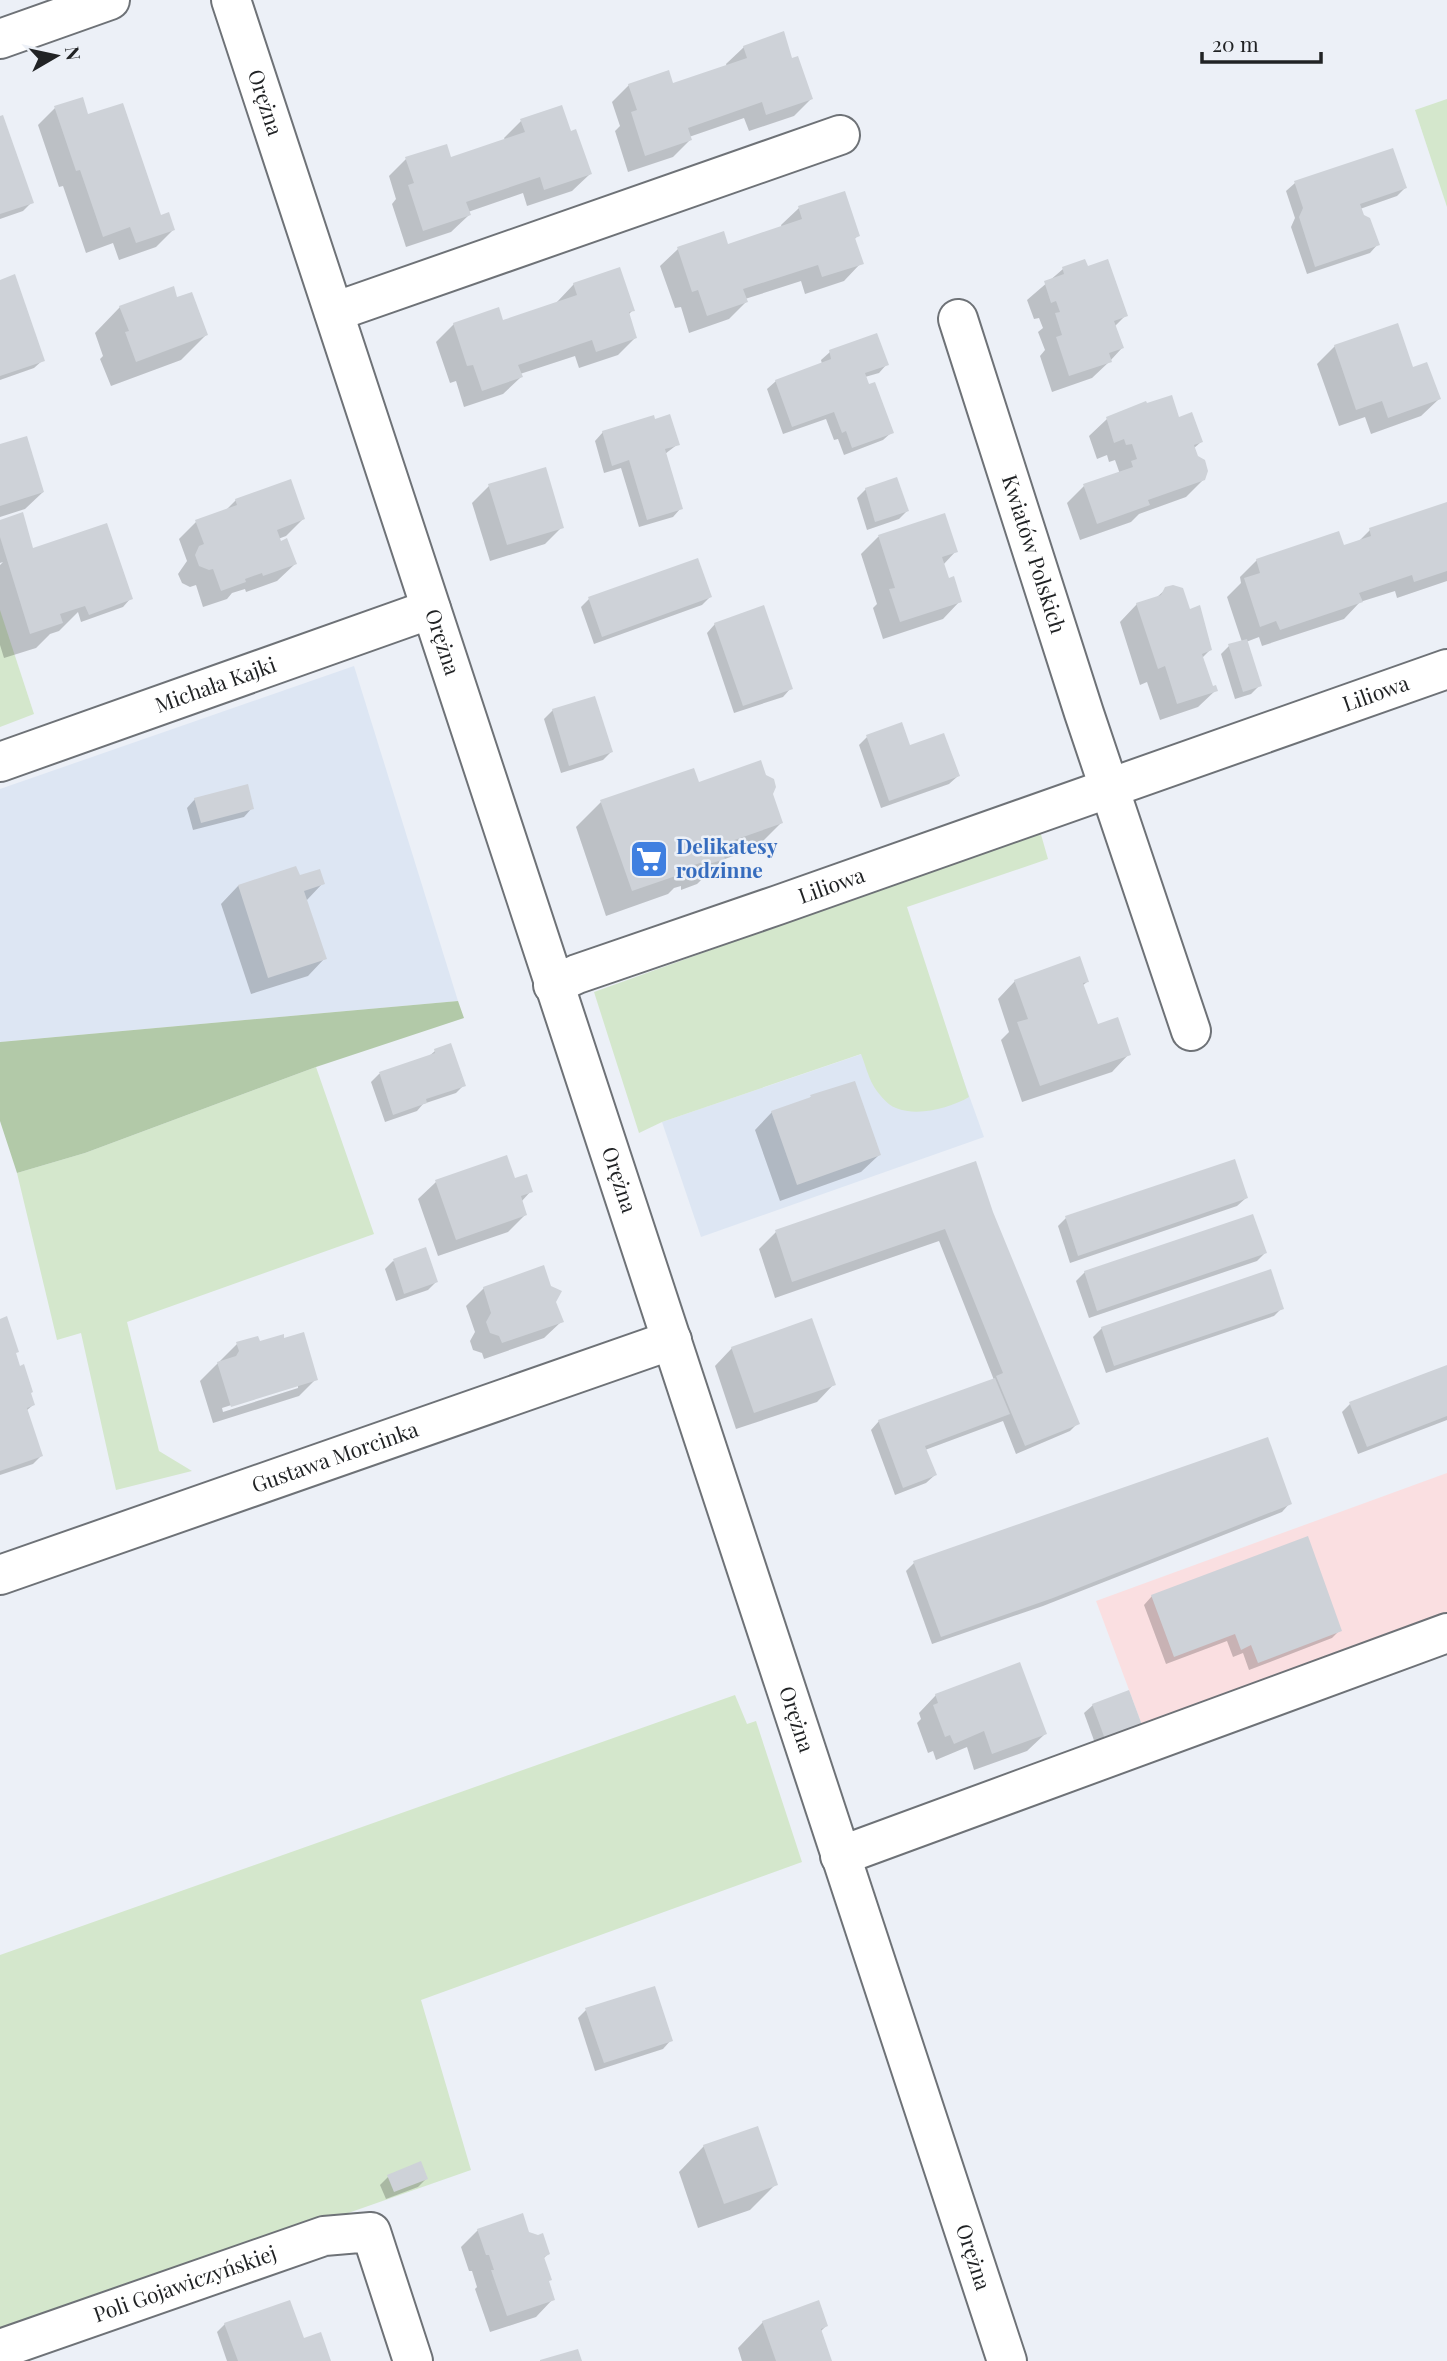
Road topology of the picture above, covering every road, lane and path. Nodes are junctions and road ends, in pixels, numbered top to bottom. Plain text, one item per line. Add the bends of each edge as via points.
1 (110, 0) edge
2 (231, 0) edge
3 (0, 39) edge
4 (840, 135) dead end
5 (334, 312) junction
6 (958, 319) dead end
7 (431, 609) junction
8 (1447, 670) edge
9 (0, 762) edge
10 (1109, 788) junction
11 (553, 985) junction
12 (1191, 1031) dead end
13 (673, 1340) junction
14 (0, 1575) edge
15 (1447, 1633) edge
16 (840, 1856) junction
17 (0, 2349) edge
18 (413, 2361) edge
19 (1007, 2361) edge

1 - 3 street
2 - 5 street, Orężna
4 - 5 street
5 - 7 street, Orężna
6 - 10 street, Kwiatów Polskich
7 - 9 street, Michała Kajki
7 - 11 street, Orężna
8 - 10 street, Liliowa
10 - 11 street, Liliowa
10 - 12 street
11 - 13 street, Orężna
13 - 14 street, Gustawa Morcinka
13 - 16 street, Orężna
15 - 16 street
16 - 19 street, Orężna
17 - 18 street, Poli Gojawiczyńskiej via 324,2236 371,2232

